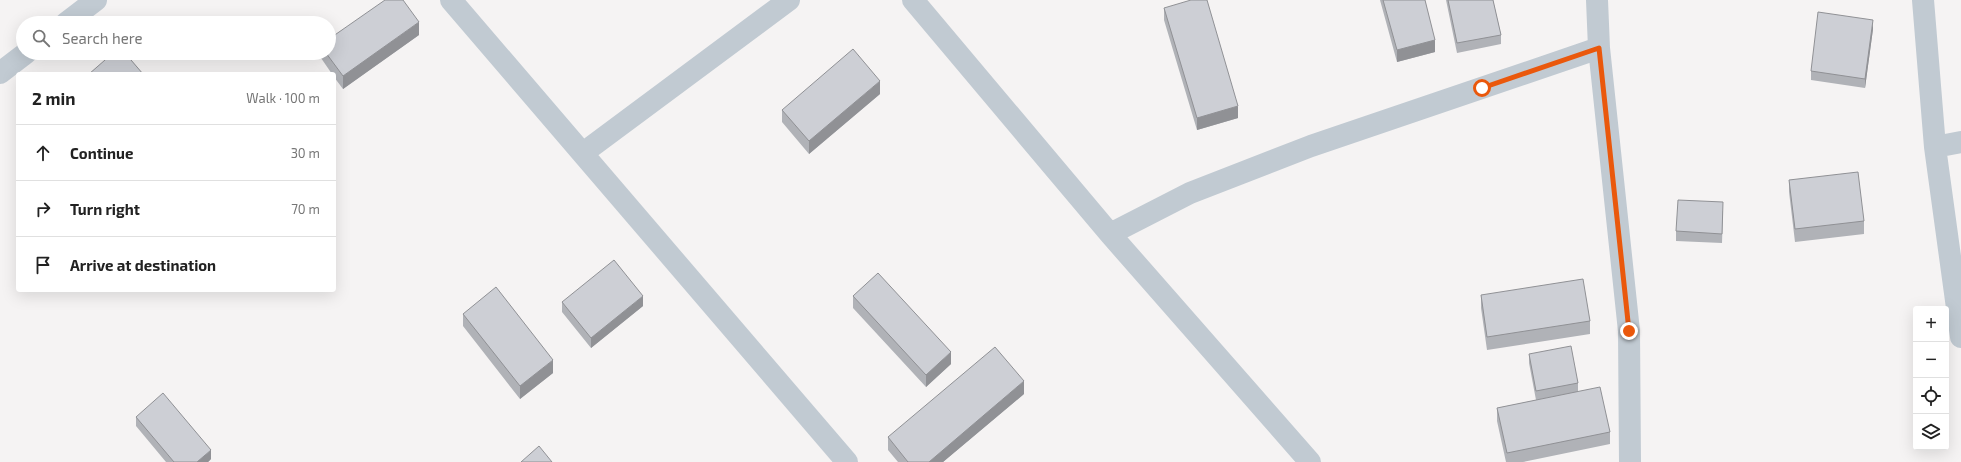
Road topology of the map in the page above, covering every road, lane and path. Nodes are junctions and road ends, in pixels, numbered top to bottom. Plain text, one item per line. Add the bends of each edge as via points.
1 (96, 0) edge
2 (451, 0) edge
3 (789, 0) edge
4 (913, 0) edge
5 (1597, 0) edge
6 (1923, 0) edge
7 (75, 16) edge
8 (1599, 48) junction
9 (17, 60) edge
10 (0, 73) edge
11 (1961, 142) edge
12 (1935, 147) junction
13 (583, 153) junction
14 (1110, 234) junction
15 (1961, 337) edge
16 (847, 462) edge
17 (1310, 462) edge
18 (1630, 462) edge

1 - 7 street
2 - 13 street
3 - 13 street
4 - 14 street
5 - 8 street
6 - 12 street
8 - 14 street via 1311,146 1190,193
8 - 18 street via 1629,331
9 - 10 street
11 - 12 street
12 - 15 street
13 - 16 street
14 - 17 street

